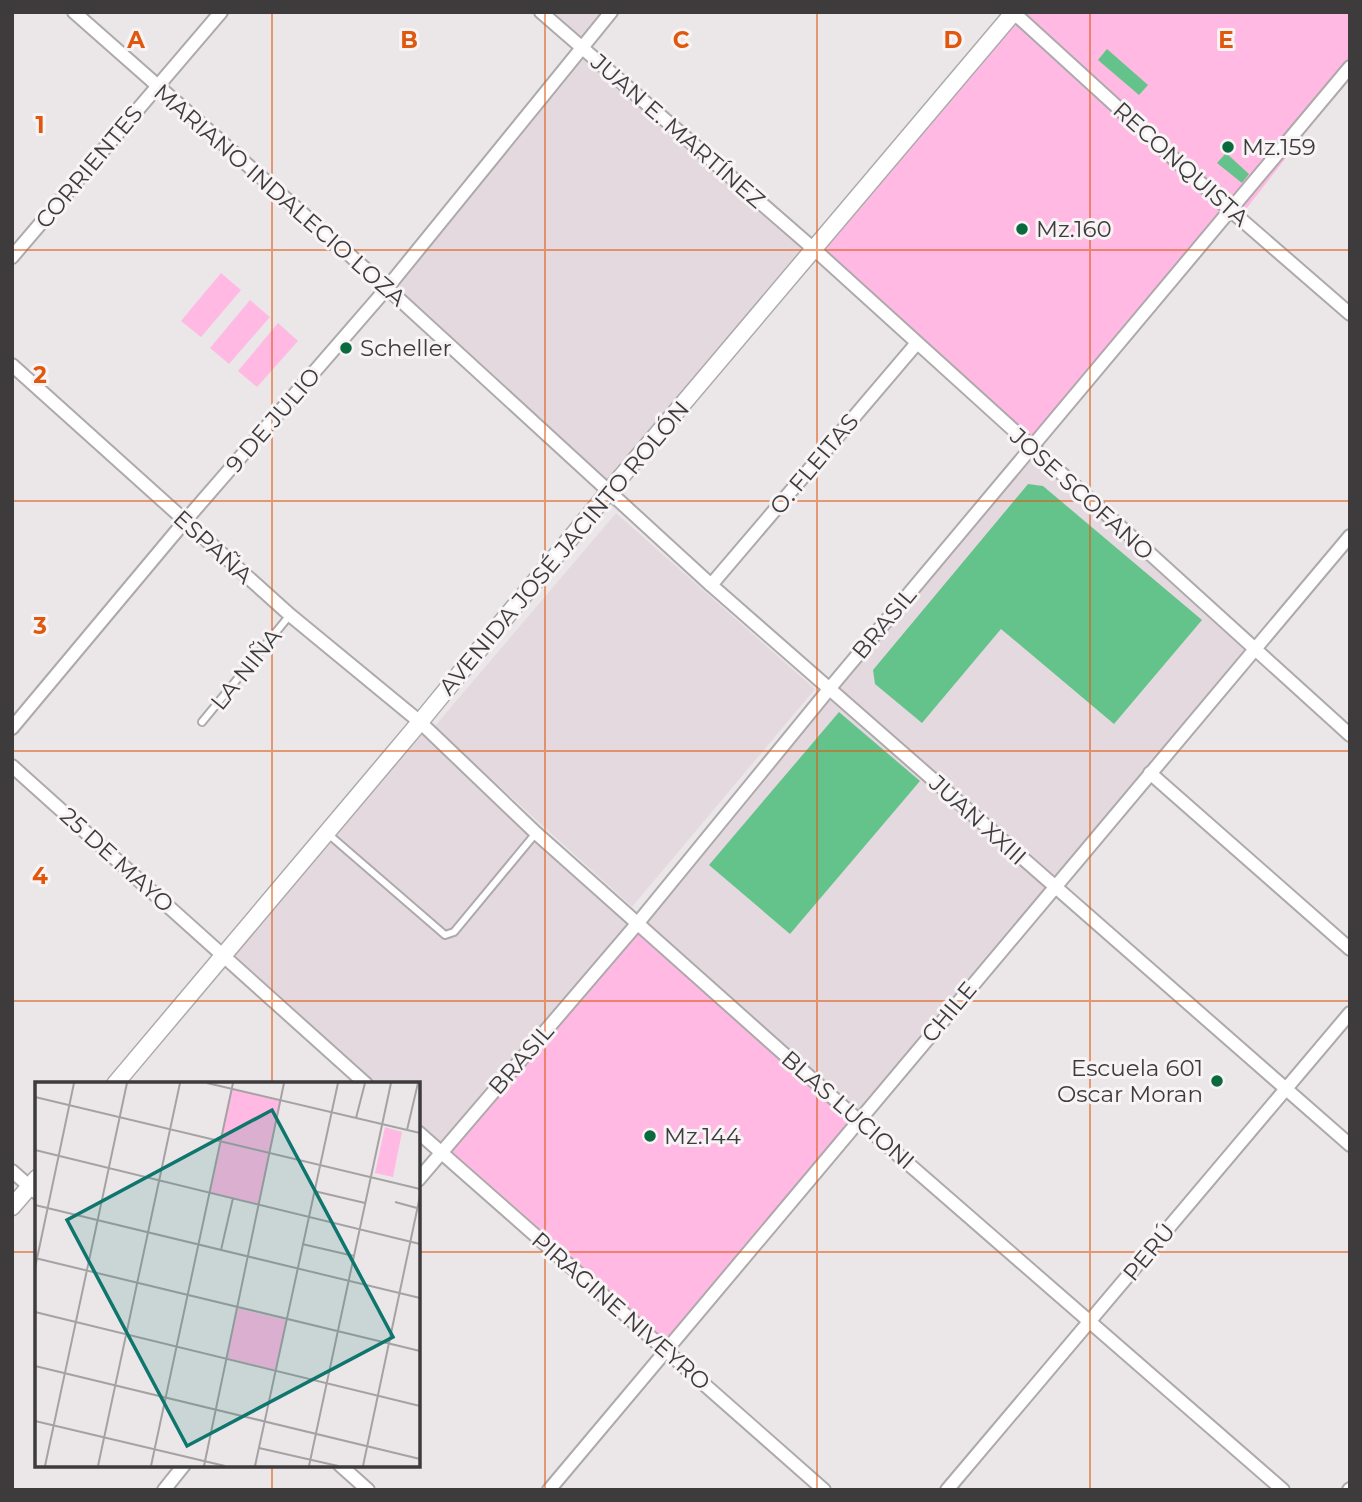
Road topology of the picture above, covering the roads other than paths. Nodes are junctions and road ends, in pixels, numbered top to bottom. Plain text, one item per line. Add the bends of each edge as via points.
1 (74, 12) edge
2 (221, 12) edge
3 (541, 12) edge
4 (611, 12) edge
5 (1014, 12) edge
6 (581, 47) junction
7 (1350, 68) edge
8 (157, 88) junction
9 (1229, 209) junction
10 (815, 250) junction
11 (12, 257) edge
12 (387, 288) junction
13 (1350, 314) edge
14 (917, 344) junction
15 (12, 365) edge
16 (1030, 448) junction
17 (610, 490) junction
18 (185, 521) junction
19 (1350, 536) edge
20 (711, 585) junction
21 (290, 615) junction
22 (1254, 649) junction
23 (830, 688) junction
24 (202, 722) dead end
25 (419, 722) junction
26 (12, 728) edge
27 (1350, 735) edge
28 (12, 766) edge
29 (1150, 773) junction
30 (326, 832) junction
31 (536, 834) junction
32 (1054, 887) junction
33 (638, 924) junction
34 (1350, 949) edge
35 (223, 953) junction
36 (1350, 1013) edge
37 (117, 1082) edge
38 (364, 1082) edge
39 (1287, 1089) junction
40 (859, 1120) junction
41 (420, 1134) edge
42 (1350, 1145) edge
43 (441, 1152) junction
44 (12, 1171) edge
45 (420, 1178) edge
46 (34, 1186) edge
47 (12, 1207) edge
48 (1090, 1321) junction
49 (665, 1350) junction
50 (182, 1467) edge
51 (342, 1467) edge
52 (164, 1490) edge
53 (368, 1490) edge
54 (549, 1490) edge
55 (824, 1490) edge
56 (947, 1490) edge
57 (1283, 1490) edge

1 - 8 street, MARIANO INDALECIO LOZA
2 - 8 street, CORRIENTES
3 - 6 street, JUAN E. MARTÍNEZ
4 - 6 street, 9 DE JULIO
5 - 9 street, RECONQUISTA
5 - 10 street, AVENIDA JOSÉ JACINTO ROLÓN
6 - 10 street, JUAN E. MARTÍNEZ
6 - 12 street, 9 DE JULIO
7 - 9 street, BRASIL
8 - 11 street, CORRIENTES
8 - 12 street, MARIANO INDALECIO LOZA
9 - 13 street, RECONQUISTA
9 - 16 street, BRASIL
10 - 14 street, JOSE SCOFANO
10 - 17 street, AVENIDA JOSÉ JACINTO ROLÓN
12 - 17 street, MARIANO INDALECIO LOZA
12 - 18 street, 9 DE JULIO
14 - 16 street, JOSE SCOFANO
14 - 20 street, O. FLEITAS
15 - 18 street, ESPAÑA
16 - 22 street, JOSE SCOFANO
16 - 23 street, BRASIL
17 - 20 street, JUAN XXIII
17 - 25 street, AVENIDA JOSÉ JACINTO ROLÓN
18 - 21 street, ESPAÑA
18 - 26 street, 9 DE JULIO
19 - 22 street, CHILE
20 - 23 street, JUAN XXIII
21 - 24 lane, LA NIÑA
21 - 25 street, ESPAÑA
22 - 27 street, JOSE SCOFANO
22 - 29 street, CHILE
23 - 32 street, JUAN XXIII
23 - 33 street, BRASIL
25 - 30 street, AVENIDA JOSÉ JACINTO ROLÓN
25 - 31 street, BLAS LUCIONI
28 - 35 street, 25 DE MAYO
29 - 32 street, CHILE
29 - 34 street
30 - 31 lane via 445,935 454,932
30 - 35 street, AVENIDA JOSÉ JACINTO ROLÓN
31 - 33 street, BLAS LUCIONI
32 - 39 street, JUAN XXIII
32 - 40 street, CHILE
33 - 40 street, BLAS LUCIONI
33 - 43 street, BRASIL
35 - 37 street, AVENIDA JOSÉ JACINTO ROLÓN
35 - 38 street
36 - 39 street, PERÚ
39 - 42 street, JUAN XXIII
39 - 48 street, PERÚ
40 - 48 street, BLAS LUCIONI
40 - 49 street, CHILE
41 - 43 street, PIRAGINE NIVEYRO
43 - 45 street, BRASIL
43 - 49 street, PIRAGINE NIVEYRO
44 - 46 street
46 - 47 street
48 - 56 street, PERÚ
48 - 57 street, BLAS LUCIONI
49 - 54 street, CHILE
49 - 55 street, PIRAGINE NIVEYRO
50 - 52 street
51 - 53 street

